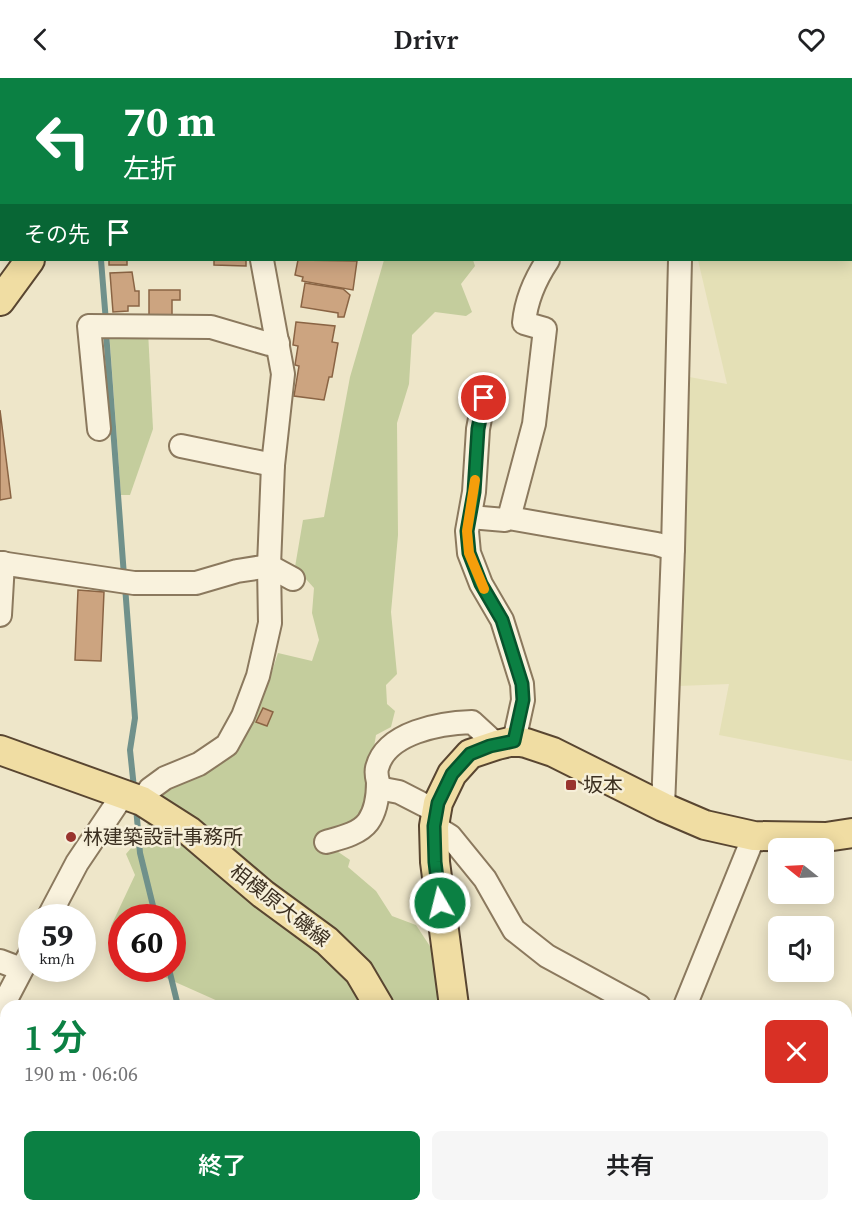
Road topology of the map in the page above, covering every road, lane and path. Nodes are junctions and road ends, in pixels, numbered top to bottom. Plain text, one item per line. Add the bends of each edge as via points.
1 (29, 261) edge
2 (262, 261) edge
3 (547, 261) edge
4 (680, 261) edge
5 (0, 302) edge
6 (278, 343) junction
7 (484, 398) dead end
8 (94, 419) dead end
9 (181, 446) dead end
10 (273, 465) junction
11 (470, 517) junction
12 (509, 518) junction
13 (673, 549) junction
14 (2, 563) edge
15 (269, 566) junction
16 (292, 579) dead end
17 (0, 615) edge
18 (505, 743) junction
19 (0, 750) edge
20 (378, 788) junction
21 (132, 798) junction
22 (663, 807) junction
23 (435, 818) junction
24 (852, 833) edge
25 (754, 836) junction
26 (326, 842) dead end
27 (55, 904) edge
28 (18, 960) edge
29 (0, 961) edge
30 (18, 975) edge
31 (6, 1000) edge
32 (375, 1000) edge
33 (453, 1000) edge
34 (628, 1000) edge
35 (687, 1000) edge

1 - 5 main road
2 - 6 street
3 - 12 street via 535,279 523,326 545,329 534,424
4 - 13 street
6 - 8 street via 268,345 211,327 89,326
6 - 10 street via 283,374
7 - 11 street
9 - 10 street
10 - 15 street
11 - 12 street
11 - 18 street via 469,553 502,620 522,684 523,700
12 - 13 street
13 - 22 street
14 - 15 street via 125,582 196,583
14 - 17 street
15 - 16 street
15 - 21 street via 270,622 258,676 227,745
18 - 20 street via 472,722 403,736 387,750 377,768
18 - 22 main road via 553,752
18 - 23 main road via 470,754 452,774
19 - 21 main road, 相模原大磯線
20 - 23 street via 399,792
20 - 26 street via 367,823 356,832
21 - 27 street via 77,863
21 - 32 main road, 相模原大磯線 via 189,831 262,894 327,942 359,972
22 - 25 main road via 705,825
23 - 33 main road via 435,862
23 - 34 street via 485,879 514,930 547,956
24 - 25 main road via 826,837
25 - 35 street
28 - 29 street
30 - 31 street

